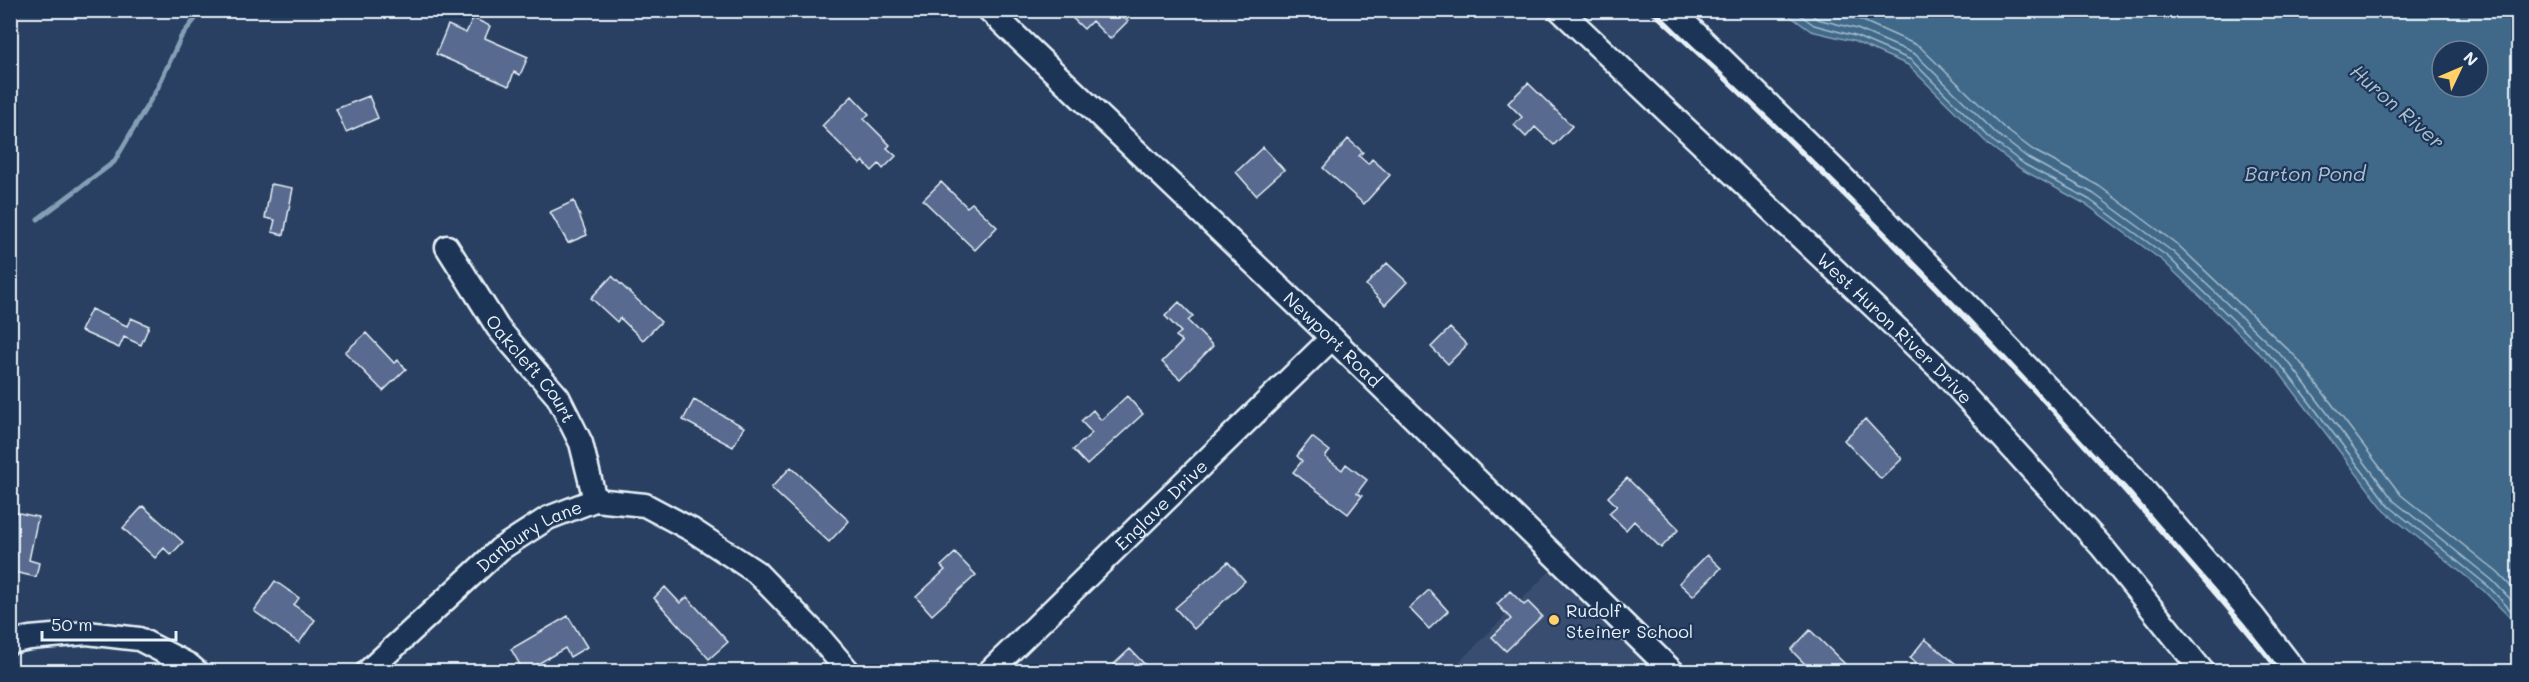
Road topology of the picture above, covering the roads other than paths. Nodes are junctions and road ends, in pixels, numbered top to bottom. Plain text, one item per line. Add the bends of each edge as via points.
1 (989, 10) edge
2 (1560, 10) edge
3 (1672, 10) edge
4 (447, 247) dead end
5 (1332, 338) junction
6 (595, 500) junction
7 (10, 642) edge
8 (197, 672) edge
9 (367, 672) edge
10 (849, 672) edge
11 (989, 672) edge
12 (1673, 672) edge
13 (2203, 672) edge
14 (2296, 672) edge

1 - 5 street, Newport Road
2 - 13 street, West Huron River Drive via 1929,358 2102,547
3 - 14 street via 1879,213 2134,478
4 - 6 street, Oakcleft Court via 498,328 558,397 581,443
5 - 11 street, Englave Drive
5 - 12 street, Newport Road
6 - 9 street, Danbury Lane via 549,518 500,549
6 - 10 street, Danbury Lane via 645,505 756,572
7 - 8 street via 87,633 139,639

